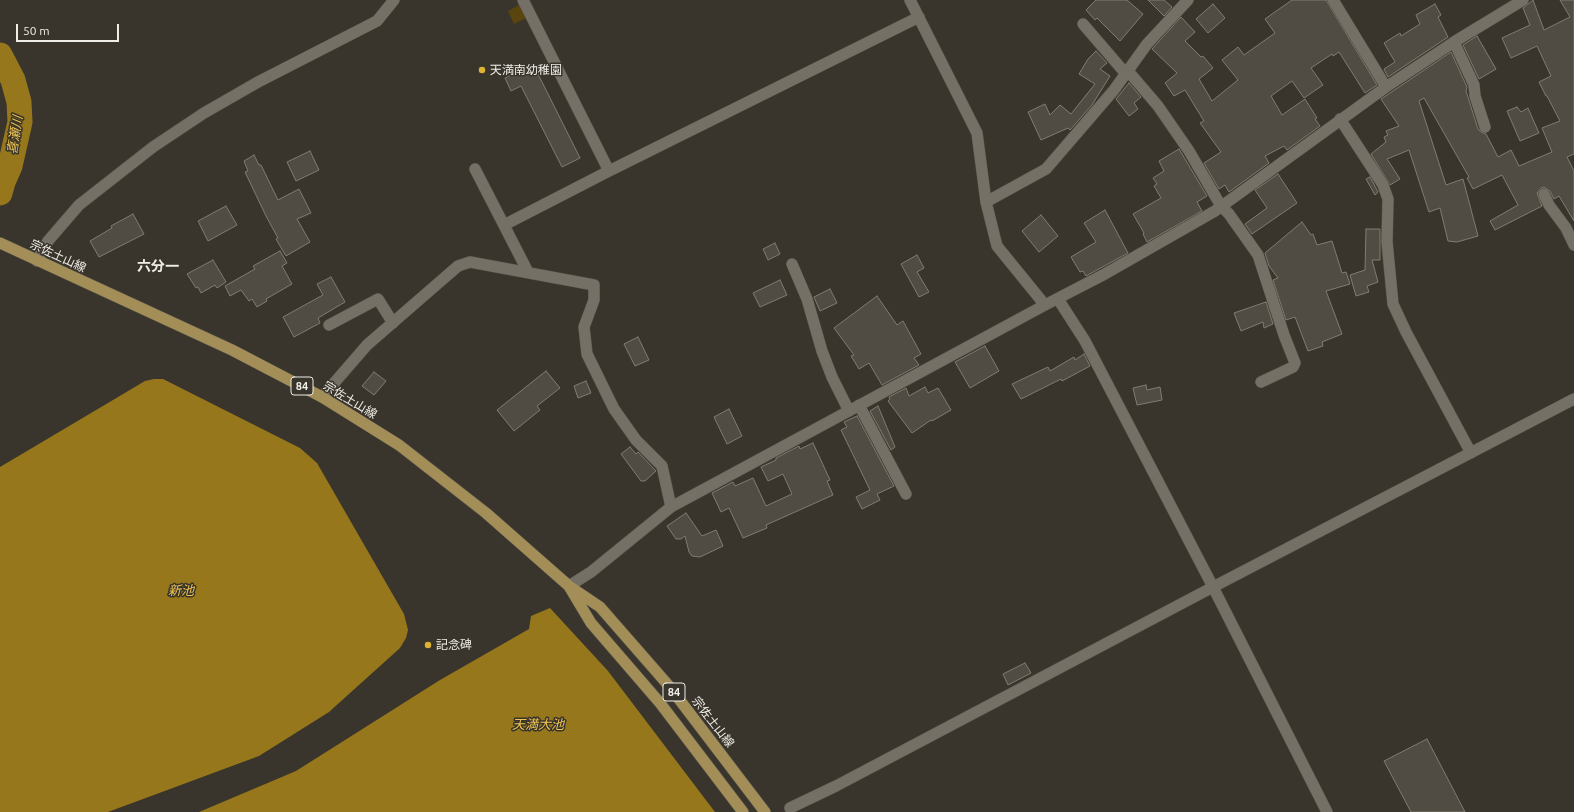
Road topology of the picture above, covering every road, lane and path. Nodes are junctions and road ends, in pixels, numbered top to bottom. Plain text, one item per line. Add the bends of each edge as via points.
1 (394, 0) edge
2 (523, 0) edge
3 (910, 0) edge
4 (1188, 0) edge
5 (1333, 0) edge
6 (1523, 0) edge
7 (919, 17) junction
8 (1083, 24) dead end
9 (1454, 42) junction
10 (1127, 72) junction
11 (1386, 87) junction
12 (1340, 119) junction
13 (1485, 127) dead end
14 (475, 169) dead end
15 (609, 170) junction
16 (1544, 194) dead end
17 (986, 202) junction
18 (1221, 206) junction
19 (504, 225) junction
20 (0, 243) edge
21 (1574, 244) edge
22 (37, 261) junction
23 (792, 264) dead end
24 (528, 272) junction
25 (1058, 299) junction
26 (1045, 305) junction
27 (393, 323) junction
28 (329, 325) dead end
29 (1261, 382) dead end
30 (322, 397) junction
31 (1574, 399) edge
32 (860, 405) junction
33 (849, 411) junction
34 (1471, 453) junction
35 (906, 494) dead end
36 (671, 507) junction
37 (569, 586) junction
38 (1213, 587) junction
39 (790, 808) dead end
40 (743, 812) edge
41 (765, 812) edge
42 (1327, 812) edge

1 - 22 street via 378,21 258,82 204,113 153,147 79,205 48,241
2 - 15 street
3 - 7 street
4 - 10 street via 1147,44
5 - 11 street
6 - 9 street
7 - 15 street
7 - 17 street via 977,133
8 - 10 street
9 - 11 street
9 - 13 street via 1474,85 1474,96
10 - 17 street via 1046,169
10 - 18 street via 1158,106 1189,151
11 - 12 street
12 - 18 street
12 - 34 street via 1383,185 1388,199 1387,242 1393,304
14 - 19 street
15 - 19 street
16 - 21 street
17 - 26 street via 997,246
18 - 25 street
18 - 29 street via 1258,255 1295,363 1293,367
19 - 24 street
20 - 22 main road, 宗佐土山線 / 84
22 - 30 main road, 宗佐土山線 / 84 via 232,350
23 - 33 street via 807,300 832,377
24 - 27 street via 470,262 458,266
24 - 36 street via 594,285 594,300 584,327 588,354 614,409 636,440 662,466
25 - 26 street
25 - 38 street via 1085,341
26 - 32 street
27 - 28 street via 378,299
27 - 30 street via 367,345
30 - 37 main road, 宗佐土山線 / 84 via 400,445 486,512
31 - 34 street
32 - 33 street
32 - 35 street
33 - 36 street
34 - 38 street
36 - 37 street via 591,572
37 - 40 main road, 宗佐土山線 / 84 via 591,623 660,703
37 - 41 main road, 宗佐土山線 / 84 via 600,607 630,640 669,686
38 - 39 street
38 - 42 street

